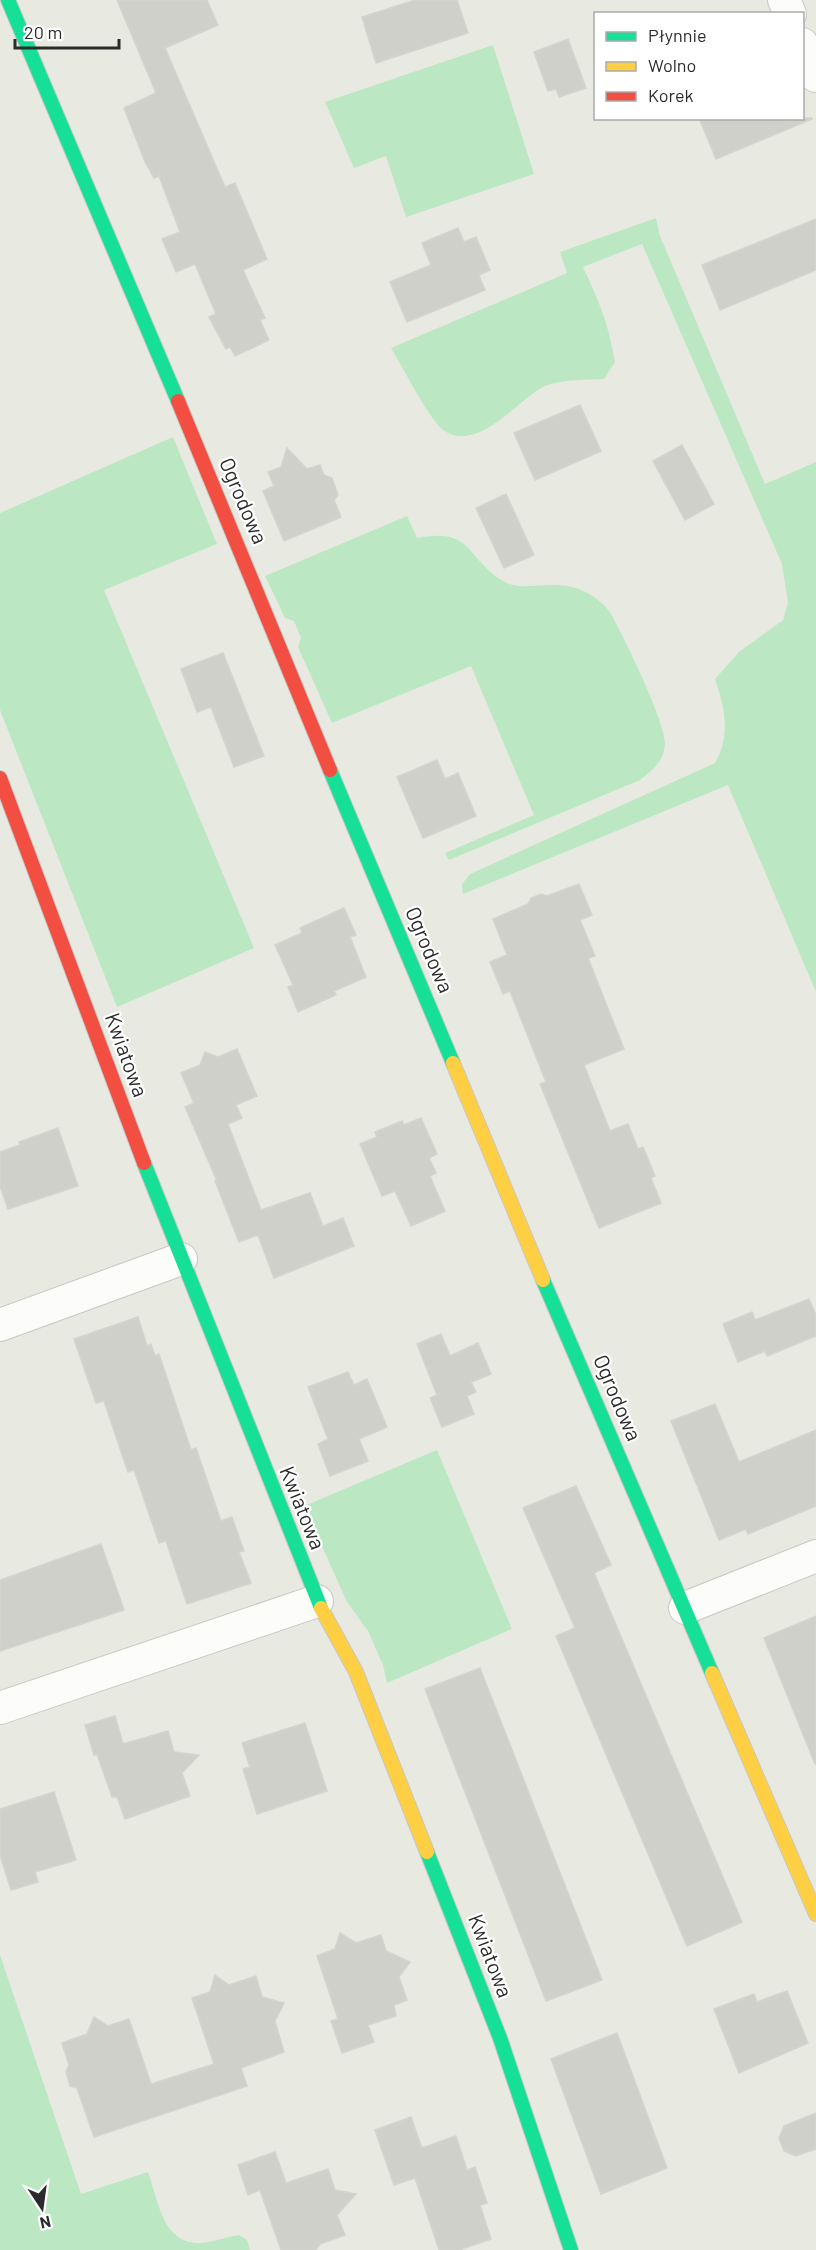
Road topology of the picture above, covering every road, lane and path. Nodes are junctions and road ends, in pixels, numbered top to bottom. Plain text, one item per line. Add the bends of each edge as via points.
1 (8, 0) edge
2 (804, 49) edge
3 (816, 76) edge
4 (0, 778) edge
5 (181, 1259) junction
6 (0, 1325) edge
7 (816, 1556) edge
8 (317, 1602) junction
9 (685, 1608) junction
10 (0, 1708) edge
11 (816, 1914) edge
12 (571, 2250) edge

1 - 9 street, Ogrodowa via 563,1327
2 - 3 street
4 - 5 street, Kwiatowa
5 - 6 street
5 - 8 street, Kwiatowa
7 - 9 street
8 - 10 street
8 - 12 street, Kwiatowa via 356,1672 388,1752 500,2038
9 - 11 street, Ogrodowa

